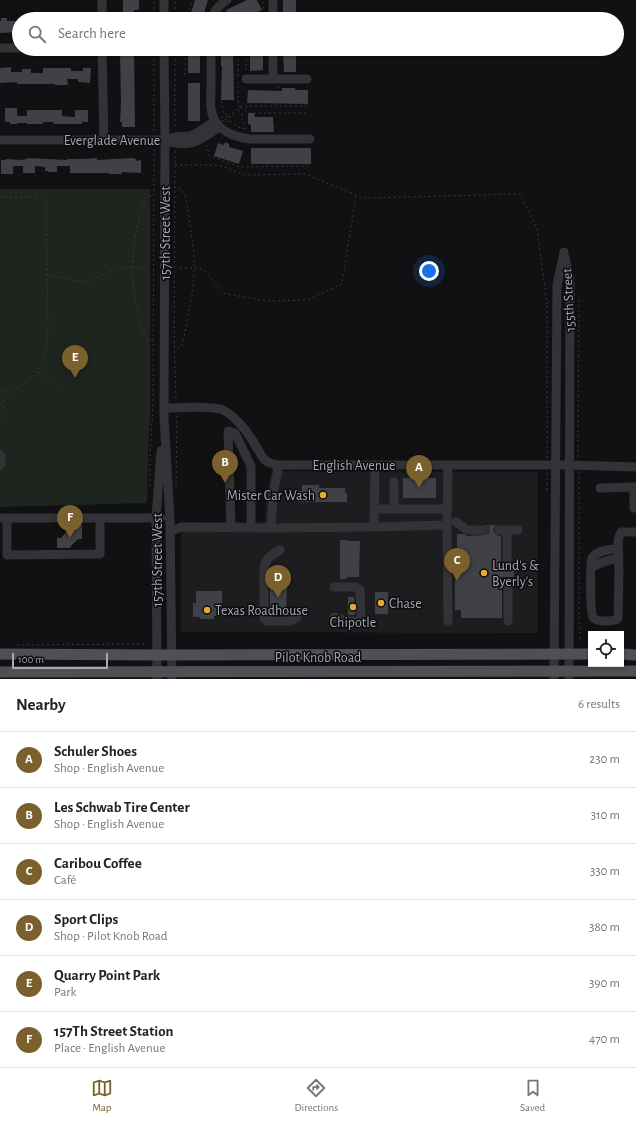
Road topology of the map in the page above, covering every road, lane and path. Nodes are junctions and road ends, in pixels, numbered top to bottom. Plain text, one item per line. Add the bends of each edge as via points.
1 (102, 0) edge
2 (154, 0) edge
3 (164, 0) edge
4 (175, 0) edge
5 (192, 0) edge
6 (227, 0) edge
7 (264, 0) edge
8 (273, 0) edge
9 (102, 12) edge
10 (154, 12) edge
11 (164, 12) edge
12 (175, 12) edge
13 (188, 12) edge
14 (216, 12) edge
15 (264, 12) edge
16 (273, 12) edge
17 (0, 48) edge
18 (12, 48) edge
19 (102, 56) edge
20 (154, 56) edge
21 (164, 56) edge
22 (175, 56) edge
23 (186, 56) edge
24 (211, 56) edge
25 (246, 56) edge
26 (273, 56) edge
27 (186, 75) dead end
28 (246, 79) joint
29 (275, 79) junction
30 (307, 80) dead end
31 (221, 101) dead end
32 (278, 106) junction
33 (307, 106) dead end
34 (307, 113) dead end
35 (224, 114) junction
36 (230, 116) junction
37 (228, 117) dead end
38 (229, 121) junction
39 (217, 124) junction
40 (246, 129) junction
41 (154, 134) dead end
42 (175, 134) junction
43 (246, 139) junction
44 (310, 139) dead end
45 (0, 140) edge
46 (104, 140) junction
47 (165, 140) junction
48 (205, 143) dead end
49 (154, 149) dead end
50 (175, 149) dead end
51 (175, 165) junction
52 (310, 166) dead end
53 (175, 187) junction
54 (154, 194) junction
55 (356, 195) junction
56 (0, 197) edge
57 (133, 268) junction
58 (148, 268) dead end
59 (180, 268) dead end
60 (194, 268) junction
61 (47, 275) junction
62 (547, 304) dead end
63 (153, 341) junction
64 (174, 352) junction
65 (37, 371) junction
66 (13, 390) junction
67 (0, 391) edge
68 (66, 394) dead end
69 (176, 399) dead end
70 (3, 404) junction
71 (0, 405) edge
72 (164, 412) junction
73 (177, 419) dead end
74 (0, 420) edge
75 (237, 421) junction
76 (231, 432) junction
77 (260, 454) junction
78 (0, 455) edge
79 (249, 461) junction
80 (0, 465) edge
81 (278, 465) junction
82 (375, 465) junction
83 (448, 465) junction
84 (556, 465) junction
85 (570, 465) junction
86 (636, 467) edge
87 (394, 482) dead end
88 (176, 487) dead end
89 (635, 487) edge
90 (600, 488) dead end
91 (150, 489) dead end
92 (251, 495) junction
93 (230, 497) junction
94 (636, 508) edge
95 (374, 509) junction
96 (394, 509) junction
97 (448, 509) junction
98 (3, 518) edge
99 (100, 518) junction
100 (156, 518) junction
101 (170, 519) junction
102 (452, 524) junction
103 (374, 527) junction
104 (231, 528) junction
105 (251, 528) junction
106 (271, 528) junction
107 (481, 530) tunnel mouth
108 (518, 530) dead end
109 (170, 532) junction
110 (636, 532) edge
111 (280, 550) dead end
112 (618, 553) junction
113 (508, 561) dead end
114 (334, 586) dead end
115 (508, 586) dead end
116 (297, 617) dead end
117 (334, 617) dead end
118 (448, 621) dead end
119 (508, 621) dead end
120 (146, 644) dead end
121 (16, 645) dead end
122 (0, 654) edge
123 (555, 654) junction
124 (569, 654) junction
125 (588, 654) edge
126 (624, 654) edge
127 (636, 654) edge
128 (172, 655) junction
129 (157, 656) junction
130 (636, 671) edge
131 (0, 672) edge
132 (157, 675) edge
133 (172, 675) edge
134 (554, 675) edge
135 (569, 675) edge

1 - 9 street
2 - 10 path
3 - 11 street
4 - 12 path
5 - 13 path
6 - 14 street
7 - 15 path
8 - 16 street
17 - 18 street
19 - 46 street
20 - 41 path
21 - 47 street, 157th Street West
22 - 42 path
23 - 27 path
24 - 39 street via 211,105
25 - 28 path
26 - 29 street
28 - 29 street
29 - 30 street
29 - 32 path
31 - 35 path
32 - 33 path
32 - 34 path via 240,107 248,113
35 - 36 path
35 - 38 path via 223,120
36 - 37 path
36 - 38 path
36 - 40 path via 237,110 241,112
38 - 40 path
39 - 42 street, Everglade Avenue via 190,136
39 - 43 street via 234,136
39 - 47 street, Everglade Avenue via 205,138 194,142 175,144
40 - 43 path
42 - 47 street, Everglade Avenue
43 - 44 street
45 - 46 street, Everglade Avenue
46 - 47 street, Everglade Avenue
47 - 72 street, 157th Street West
48 - 52 path via 210,156 240,167
49 - 54 path
50 - 51 path
51 - 53 path
51 - 55 path via 221,166 246,174 305,174
53 - 60 path via 181,189 186,198
53 - 64 path
54 - 57 path via 146,198 142,211 135,242
54 - 63 path
55 - 60 path via 342,284 307,300 269,301 225,294 203,269
55 - 62 path via 364,198 520,194 537,228
56 - 61 path via 36,196 46,201
57 - 58 path
57 - 61 path via 117,269 88,281
57 - 63 path via 133,283 144,336
59 - 60 path
60 - 64 path via 192,294 182,345
61 - 65 path via 48,340 46,355
63 - 91 path
64 - 69 path
65 - 66 path
65 - 68 path via 63,388
66 - 67 path
66 - 70 path
70 - 71 path
70 - 74 path
72 - 75 street, English Avenue via 210,408 222,410
72 - 100 street, 157th Street West
72 - 101 street, 157th Street West
73 - 88 path
75 - 76 street
75 - 77 street, English Avenue
76 - 79 street via 235,433
76 - 93 street via 228,431
77 - 79 street
77 - 81 street, English Avenue via 269,463
78 - 80 street
79 - 92 street
81 - 82 street, English Avenue
81 - 106 street
82 - 83 street, English Avenue
82 - 95 street
83 - 84 street, English Avenue
83 - 97 street
84 - 85 street, English Avenue
84 - 85 street, 155th Street via 557,285 564,252 570,283
84 - 123 street, 155th Street
85 - 86 street, English Avenue
85 - 124 street, 155th Street
87 - 96 street
89 - 90 street
89 - 94 street
92 - 93 street
92 - 105 street
93 - 104 street
95 - 96 street
95 - 103 street
96 - 97 street
97 - 102 street
98 - 99 street
98 - 99 street via 7,555 14,555 100,554
99 - 100 street
100 - 101 street
100 - 129 street, 157th Street West
101 - 109 street, 157th Street West
102 - 103 street
102 - 107 street via 467,530
102 - 118 street
103 - 106 street
104 - 105 street
104 - 109 street via 181,527
105 - 106 street
108 - 113 street via 503,530
109 - 128 street, 157th Street West
110 - 112 street via 621,532
111 - 116 street via 268,557 264,568 264,618 267,621 291,621
112 - 112 street via 598,553 592,558 591,614 598,620 618,618
114 - 117 street via 355,587 360,590 361,617 353,622
115 - 119 street
120 - 121 path
122 - 129 main road, Pilot Knob Road
123 - 124 main road, Pilot Knob Road
123 - 128 main road, Pilot Knob Road
123 - 134 street, 155th Street
124 - 125 main road, Pilot Knob Road
124 - 135 street, 155th Street
126 - 127 main road
128 - 129 main road, Pilot Knob Road
128 - 133 street, 157th Street West
129 - 132 street, 157th Street West
130 - 135 main road, Pilot Knob Road
131 - 132 main road, Pilot Knob Road
132 - 133 main road, Pilot Knob Road
133 - 134 main road, Pilot Knob Road
134 - 135 main road, Pilot Knob Road

